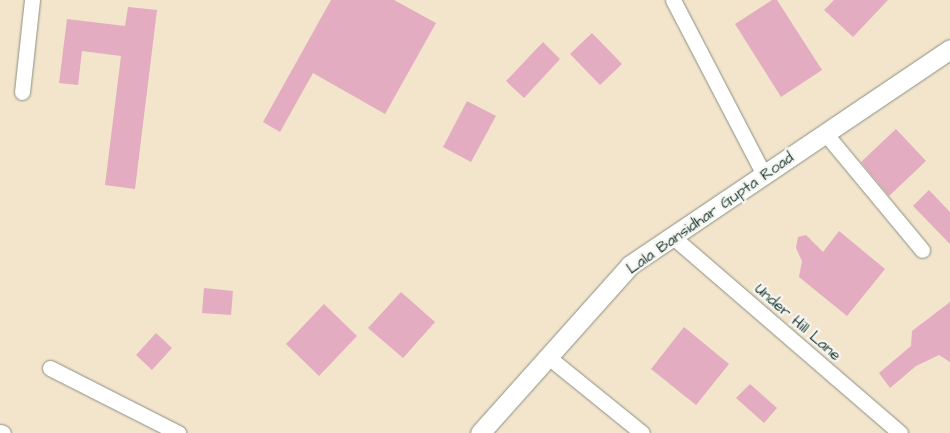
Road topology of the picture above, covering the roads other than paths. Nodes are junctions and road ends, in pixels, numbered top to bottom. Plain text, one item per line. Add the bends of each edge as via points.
1 (32, 0) edge
2 (673, 0) edge
3 (950, 49) edge
4 (22, 92) dead end
5 (826, 133) junction
6 (764, 175) junction
7 (673, 237) junction
8 (922, 250) dead end
9 (547, 356) junction
10 (50, 368) dead end
11 (178, 433) edge
12 (480, 433) edge
13 (642, 433) edge
14 (900, 433) edge

1 - 4 street
2 - 6 street
3 - 5 street, Lala Bansidhar Gupta Road
5 - 6 street, Lala Bansidhar Gupta Road
5 - 8 street
6 - 7 street, Lala Bansidhar Gupta Road
7 - 9 street, Lala Bansidhar Gupta Road via 630,265
7 - 14 street, Under Hill Lane
9 - 12 street, Lala Bansidhar Gupta Road
9 - 13 street
10 - 11 street

